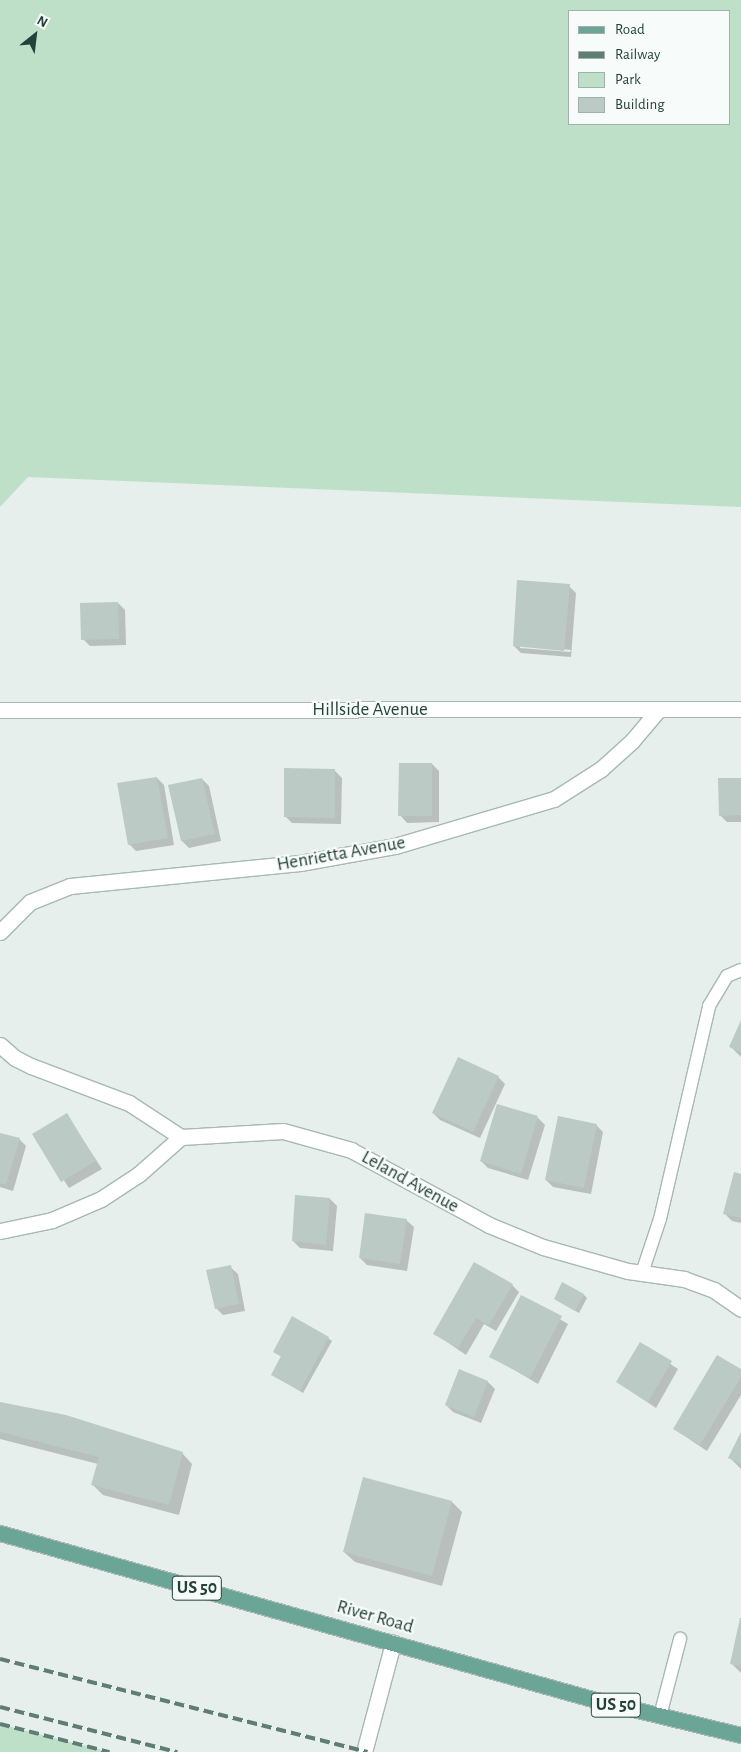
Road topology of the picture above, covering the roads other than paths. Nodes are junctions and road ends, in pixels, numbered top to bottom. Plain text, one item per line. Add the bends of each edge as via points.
1 (659, 709) junction
2 (741, 709) edge
3 (0, 710) edge
4 (0, 932) edge
5 (741, 970) edge
6 (0, 1045) edge
7 (181, 1137) junction
8 (0, 1231) edge
9 (642, 1273) junction
10 (741, 1309) edge
11 (0, 1533) edge
12 (680, 1639) dead end
13 (393, 1643) junction
14 (660, 1716) junction
15 (741, 1735) edge
16 (364, 1752) edge

1 - 2 street, Hillside Avenue
1 - 3 street, Hillside Avenue
1 - 4 street, Henrietta Avenue via 632,741 601,769 554,799 395,846 300,863 56,889 30,902
5 - 9 lane via 727,976 710,1006 660,1218
6 - 7 street via 31,1066 129,1103
7 - 8 street via 139,1174 101,1199 52,1220
7 - 9 street, Leland Avenue via 282,1131 351,1150 489,1225 543,1247
9 - 10 street, Leland Avenue via 684,1279 714,1290
11 - 13 main road, River Road / US 50
12 - 14 lane
13 - 14 main road, River Road / US 50
13 - 16 street
14 - 15 main road, River Road / US 50

